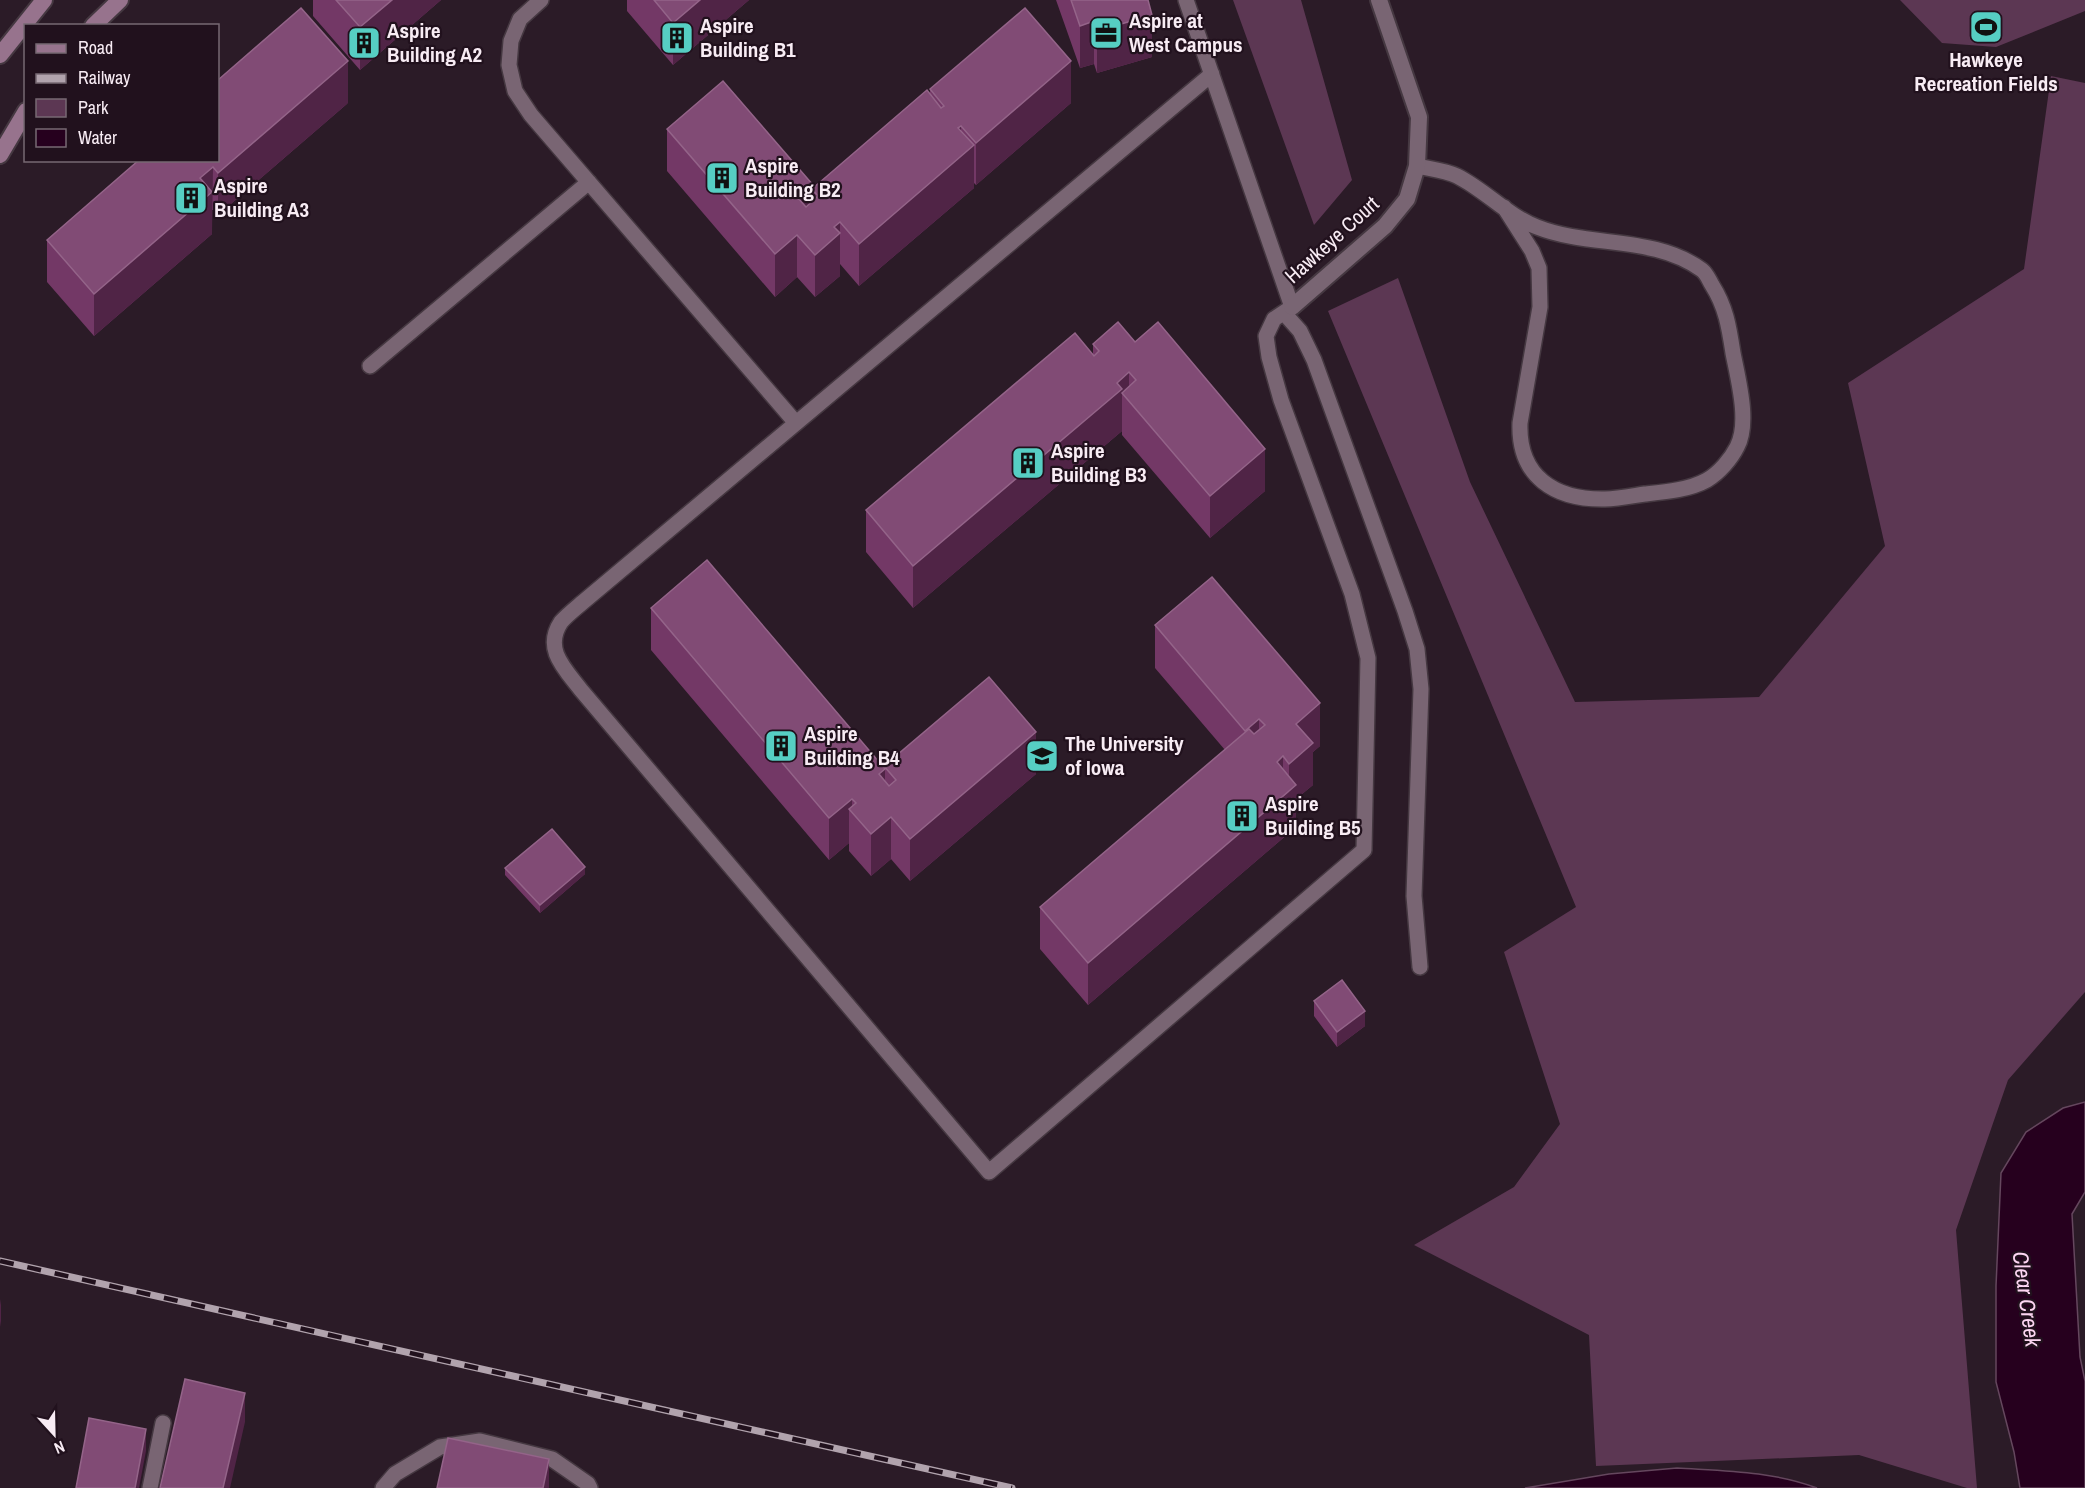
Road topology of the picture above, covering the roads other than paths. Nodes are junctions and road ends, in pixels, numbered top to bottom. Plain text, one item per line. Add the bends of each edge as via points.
1 (44, 0) edge
2 (120, 0) edge
3 (541, 0) edge
4 (1186, 0) edge
5 (1379, 0) edge
6 (25, 24) edge
7 (95, 24) edge
8 (24, 25) edge
9 (0, 55) edge
10 (1212, 74) junction
11 (24, 114) edge
12 (0, 155) edge
13 (1418, 166) junction
14 (589, 182) junction
15 (1504, 207) junction
16 (1288, 310) junction
17 (370, 366) dead end
18 (796, 423) junction
19 (1420, 967) dead end
20 (163, 1423) dead end
21 (150, 1488) edge
22 (383, 1488) edge
23 (590, 1488) edge

1 - 6 main road
2 - 7 main road
3 - 14 lane via 520,19 511,41 509,65 515,91
4 - 10 lane
5 - 13 street, Hawkeye Court via 1419,117
8 - 9 main road
10 - 16 lane
10 - 18 lane
11 - 12 main road
13 - 15 lane via 1454,174
13 - 16 street, Hawkeye Court via 1407,199 1385,226
14 - 17 lane
14 - 18 lane
15 - 15 lane via 1539,268 1540,307 1520,423 1520,438 1536,477 1564,493 1606,499 1682,489 1707,480 1738,446 1743,428 1723,302 1704,272 1681,258 1647,247 1552,233
16 - 18 lane via 1274,319 1266,336 1269,357 1352,594 1368,658 1364,850 989,1172 581,690 556,654 553,640 562,622
16 - 19 lane via 1314,360 1417,649 1421,689 1414,896
20 - 21 lane
22 - 23 lane via 395,1474 440,1447 480,1441 552,1459

